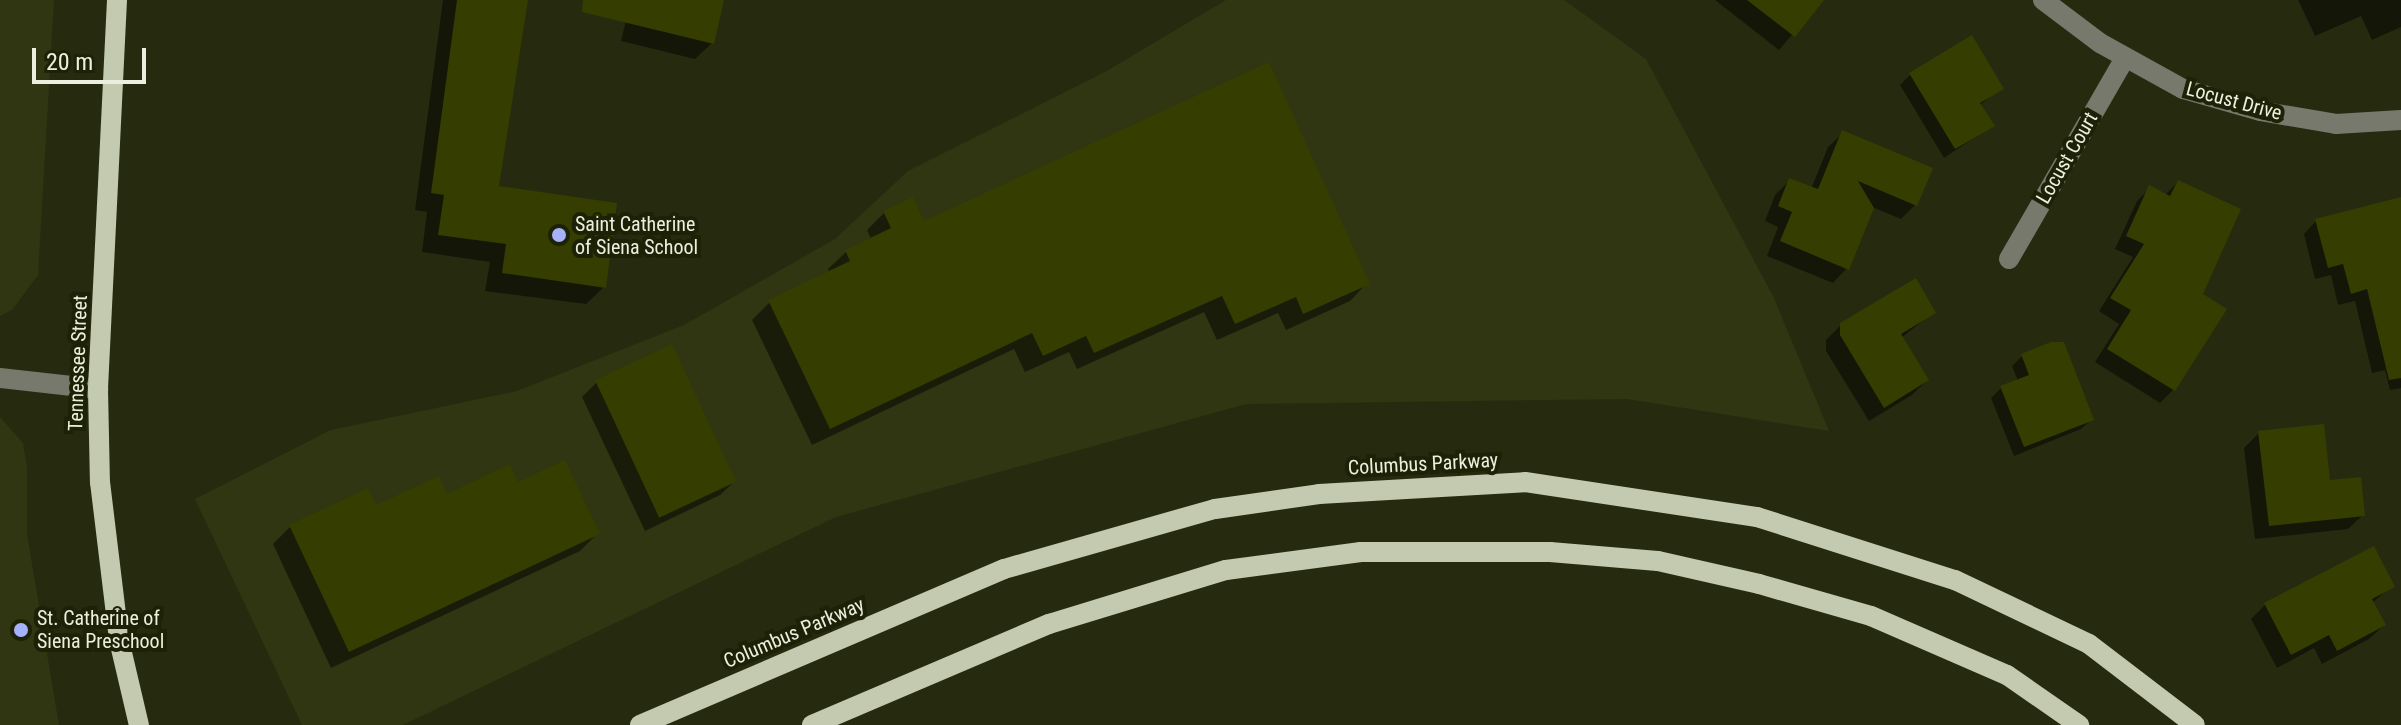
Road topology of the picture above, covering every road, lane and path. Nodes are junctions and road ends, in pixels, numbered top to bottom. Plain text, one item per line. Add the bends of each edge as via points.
1 (117, 0) edge
2 (2043, 0) edge
3 (2125, 58) junction
4 (2401, 120) edge
5 (2009, 259) dead end
6 (0, 378) edge
7 (98, 389) junction
8 (139, 725) edge
9 (640, 725) edge
10 (812, 725) edge
11 (2079, 725) edge
12 (2195, 725) edge

1 - 7 main road, Tennessee Street
2 - 3 street, Locust Drive
3 - 4 street, Locust Drive via 2183,89 2260,111 2336,124
3 - 5 street, Locust Court
6 - 7 street
7 - 8 main road, Tennessee Street via 108,557 119,640
9 - 12 main road, Columbus Parkway via 1004,569 1215,509 1319,494 1525,482 1757,517 1955,580 2089,644
10 - 11 main road via 1049,624 1226,570 1361,552 1534,552 1658,561 1759,584 1871,616 2007,675

